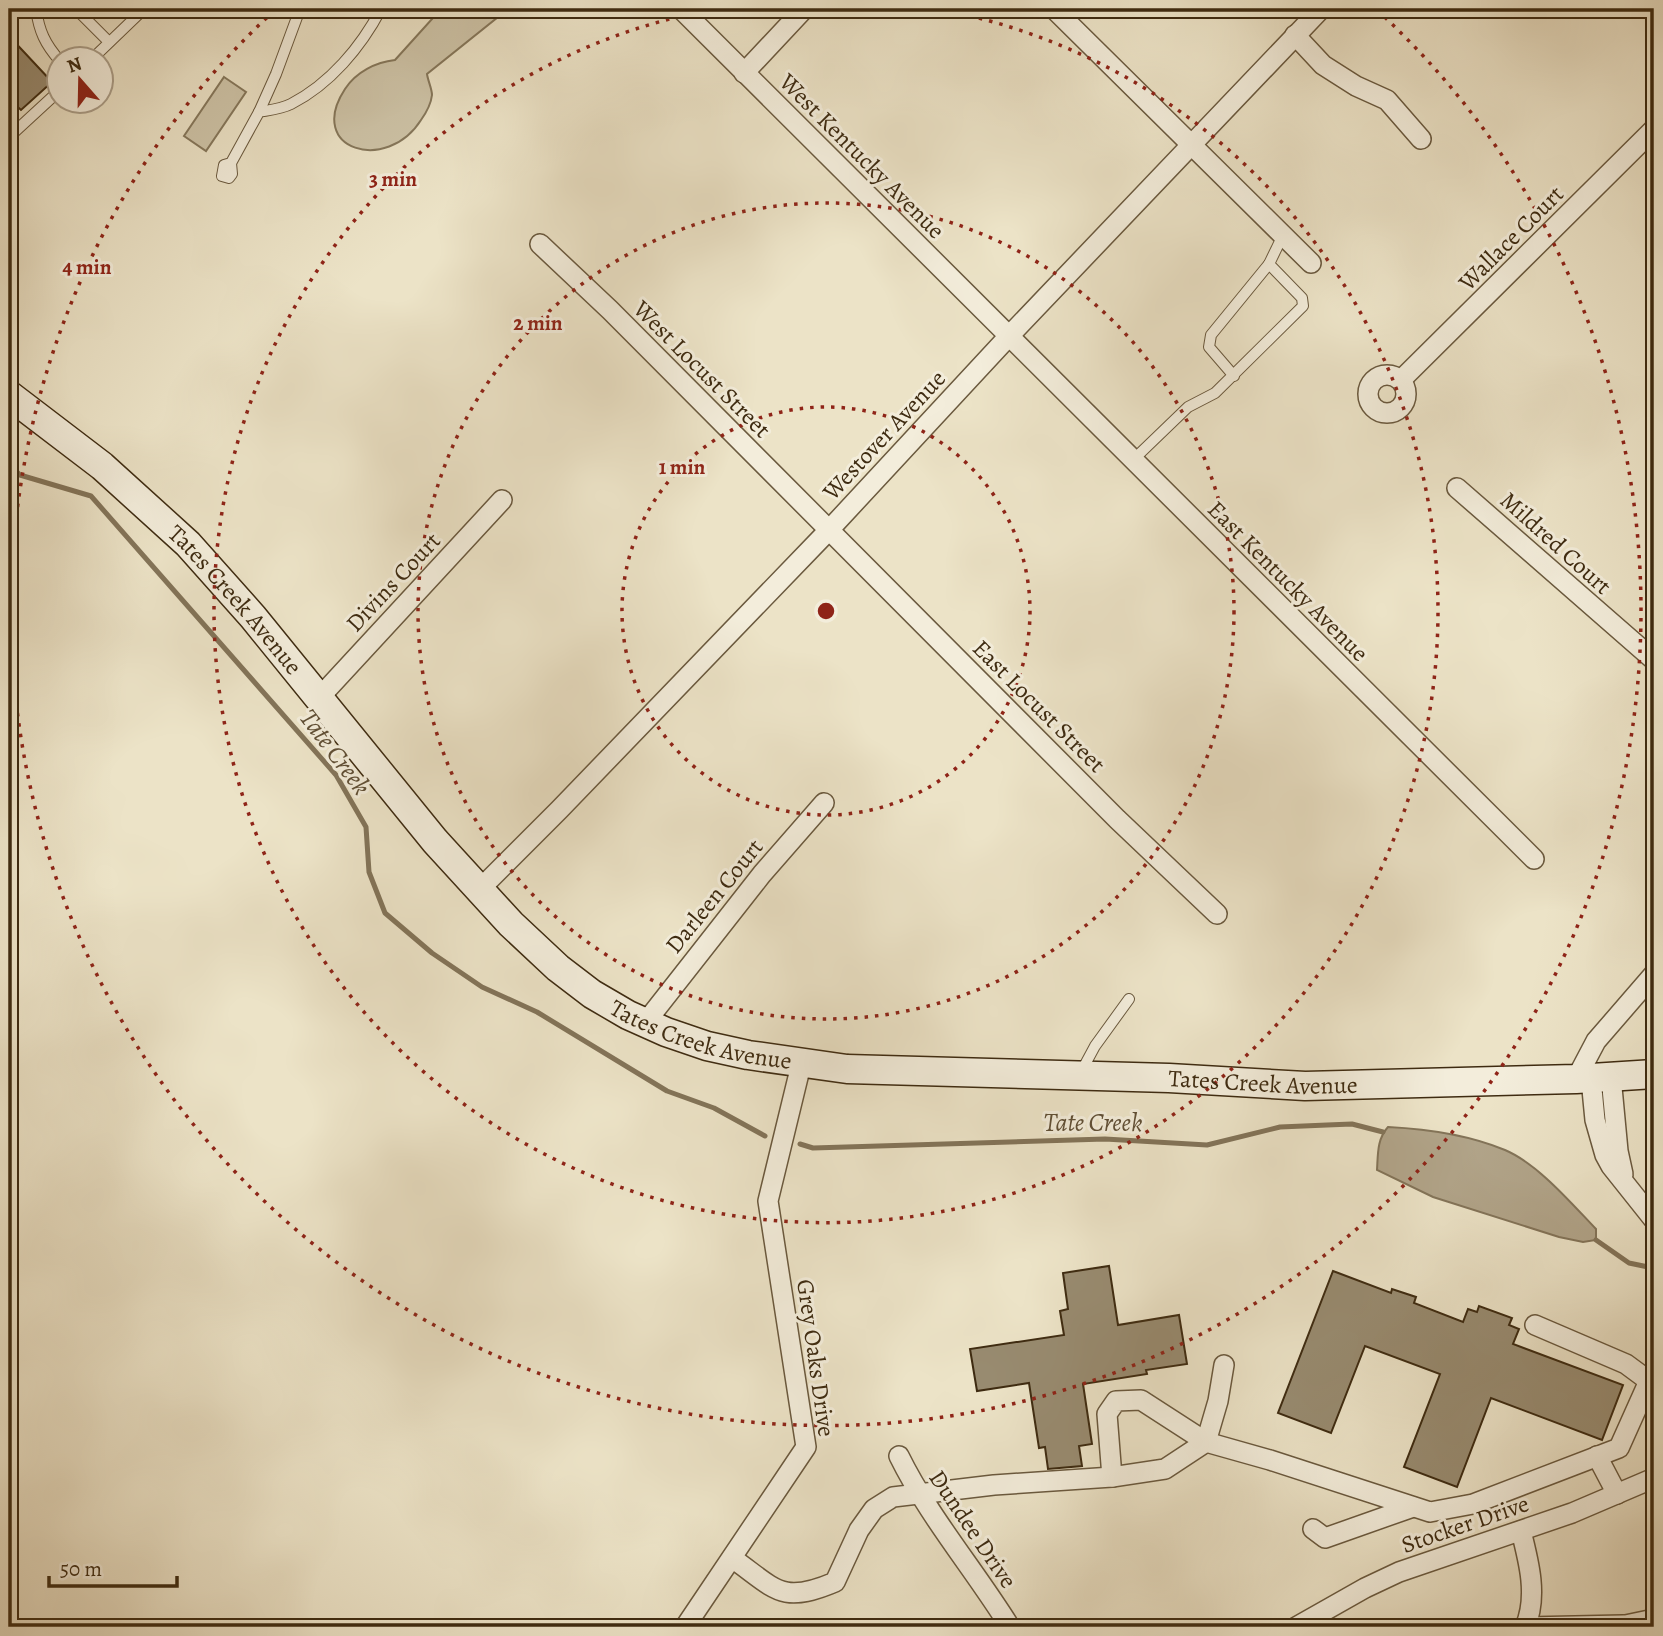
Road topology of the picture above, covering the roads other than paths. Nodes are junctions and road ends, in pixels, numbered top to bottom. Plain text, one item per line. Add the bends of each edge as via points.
1 (36, 9) edge
2 (76, 9) edge
3 (144, 9) edge
4 (300, 9) edge
5 (381, 9) edge
6 (681, 9) edge
7 (804, 9) edge
8 (1054, 9) edge
9 (1321, 9) edge
10 (1295, 36) junction
11 (109, 42) junction
12 (46, 46) edge
13 (105, 46) edge
14 (744, 73) junction
15 (46, 103) edge
16 (259, 113) junction
17 (1654, 129) edge
18 (9, 137) edge
19 (1421, 139) dead end
20 (1191, 145) junction
21 (231, 163) dead end
22 (1283, 235) junction
23 (540, 244) dead end
24 (1311, 263) dead end
25 (1269, 264) junction
26 (1009, 336) junction
27 (1234, 376) junction
28 (1401, 380) dead end
29 (9, 395) edge
30 (1132, 460) junction
31 (1457, 488) dead end
32 (502, 500) dead end
33 (829, 530) junction
34 (1654, 660) edge
35 (319, 698) junction
36 (824, 803) dead end
37 (1534, 859) dead end
38 (479, 890) junction
39 (1217, 914) dead end
40 (1654, 974) edge
41 (1129, 999) dead end
42 (645, 1023) junction
43 (801, 1065) junction
44 (1654, 1074) edge
45 (1080, 1076) junction
46 (1593, 1078) junction
47 (1654, 1220) edge
48 (1535, 1325) dead end
49 (1224, 1365) dead end
50 (1206, 1442) junction
51 (899, 1456) dead end
52 (1597, 1456) junction
53 (1112, 1477) junction
54 (1654, 1478) edge
55 (918, 1494) junction
56 (1617, 1494) junction
57 (1413, 1507) junction
58 (1313, 1529) dead end
59 (1521, 1531) junction
60 (732, 1558) junction
61 (1654, 1619) edge
62 (1619, 1626) edge
63 (685, 1627) edge
64 (1010, 1627) edge
65 (1296, 1627) edge
66 (1526, 1627) edge

1 - 12 lane
2 - 11 lane
3 - 11 lane
4 - 16 lane
5 - 16 lane via 355,49 326,81 290,105
6 - 14 street, West Kentucky Avenue
7 - 14 street
8 - 20 street
9 - 10 street, Westover Avenue
10 - 19 street via 1323,65 1387,100
10 - 20 street, Westover Avenue
11 - 13 lane
14 - 26 street, West Kentucky Avenue
15 - 18 lane
16 - 21 lane
17 - 28 street, Wallace Court
20 - 22 street
20 - 26 street, Westover Avenue
22 - 24 street
22 - 25 lane
23 - 33 street, West Locust Street
25 - 27 lane via 1211,335 1209,347
25 - 27 lane via 1302,298 1303,306
26 - 30 street, East Kentucky Avenue
26 - 33 street, Westover Avenue
27 - 30 lane via 1188,407
29 - 35 main road, Tates Creek Avenue via 102,466 171,527
30 - 37 street, East Kentucky Avenue
31 - 34 street, Mildred Court
32 - 35 street, Divins Court
33 - 38 street, Westover Avenue
33 - 39 street, East Locust Street
35 - 38 main road, Tates Creek Avenue
36 - 42 street, Darleen Court
38 - 42 main road, Tates Creek Avenue via 558,968 592,994
40 - 46 street via 1597,1041
41 - 45 lane via 1085,1061
42 - 43 main road, Tates Creek Avenue via 707,1046
43 - 45 main road, Tates Creek Avenue
43 - 60 street, Grey Oaks Drive via 768,1201 806,1447
44 - 46 main road, Tates Creek Avenue
45 - 46 main road, Tates Creek Avenue via 1305,1086
46 - 47 street via 1600,1143 1611,1166
48 - 52 street via 1626,1364 1649,1381 1619,1448
49 - 50 street
50 - 53 street via 1165,1469
50 - 53 street via 1141,1400 1116,1401 1107,1414
50 - 57 street
51 - 55 street, Dundee Drive
52 - 56 street
52 - 57 street via 1473,1504 1430,1512
53 - 55 street
54 - 56 street, Stocker Drive
55 - 60 street via 893,1497 874,1509 835,1582 810,1593 783,1594
55 - 64 street, Dundee Drive
56 - 59 street, Stocker Drive
57 - 58 street via 1325,1538
59 - 65 street, Stocker Drive via 1399,1572
59 - 66 street via 1530,1577
60 - 63 street, Grey Oaks Drive
61 - 62 street
62 - 66 street

